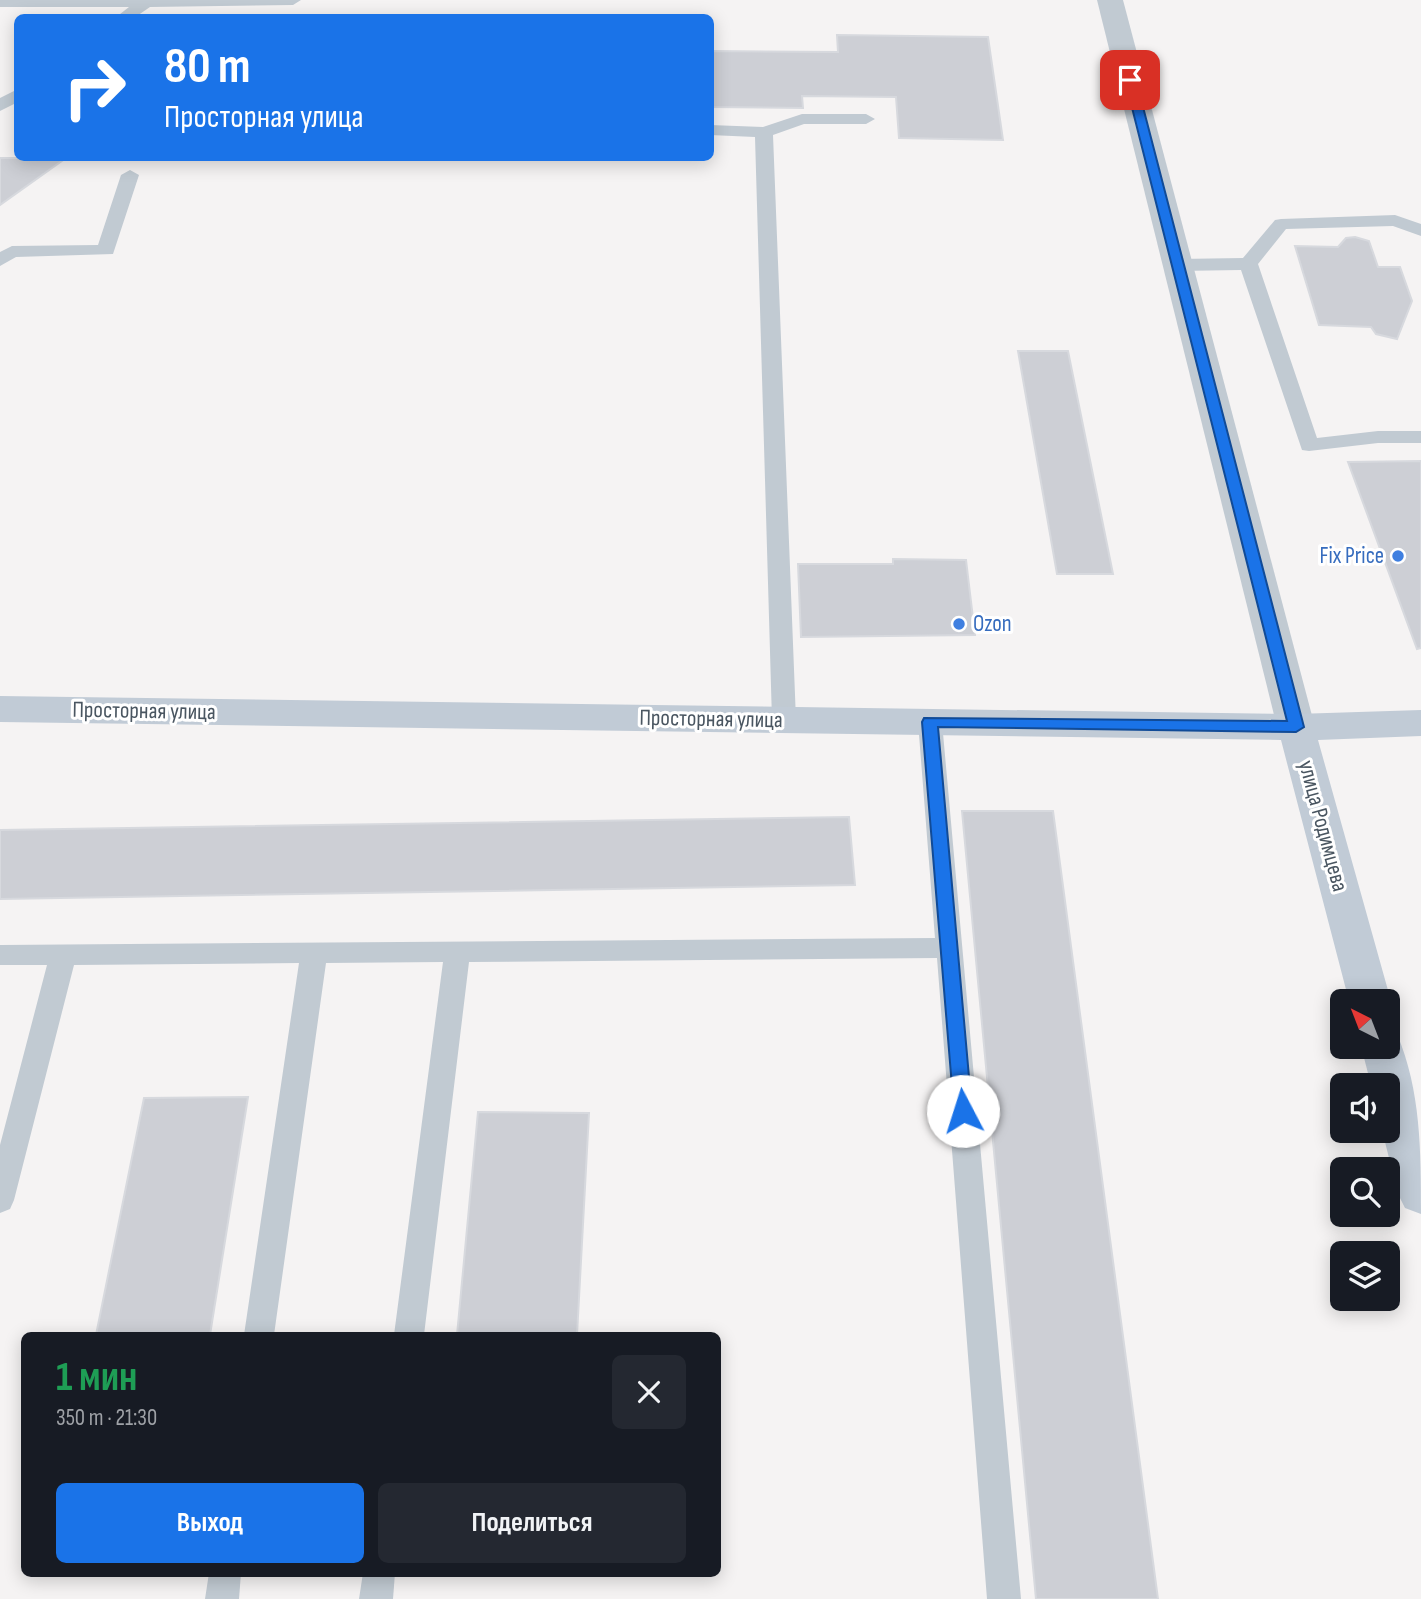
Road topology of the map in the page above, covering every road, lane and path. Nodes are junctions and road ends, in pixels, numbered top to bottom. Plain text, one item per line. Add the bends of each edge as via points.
1 (293, 0) edge
2 (1110, 0) edge
3 (146, 2) edge
4 (1, 3) edge
5 (129, 14) edge
6 (866, 119) dead end
7 (714, 130) edge
8 (764, 132) junction
9 (130, 175) dead end
10 (1421, 230) edge
11 (0, 260) edge
12 (1248, 264) junction
13 (1178, 265) junction
14 (1421, 437) edge
15 (0, 709) edge
16 (784, 720) junction
17 (930, 722) junction
18 (1421, 723) edge
19 (1296, 727) junction
20 (949, 948) junction
21 (457, 952) junction
22 (314, 953) junction
23 (0, 955) edge
24 (63, 955) junction
25 (1367, 989) edge
26 (1385, 1059) edge
27 (1421, 1194) edge
28 (0, 1200) edge
29 (259, 1332) edge
30 (409, 1332) edge
31 (225, 1577) edge
32 (379, 1577) edge
33 (222, 1599) edge
34 (376, 1599) edge
35 (1004, 1599) edge

1 - 3 lane
2 - 13 street, улица Родимцева
3 - 4 lane
3 - 5 lane
6 - 8 lane via 802,119
7 - 8 lane
8 - 16 lane
9 - 11 lane via 106,250 12,252
10 - 12 lane via 1395,220 1281,224
12 - 13 lane
12 - 14 lane via 1308,445
13 - 19 street, улица Родимцева
15 - 16 street, Просторная улица
16 - 17 street, Просторная улица
17 - 19 street, Просторная улица
17 - 20 lane
18 - 19 street, Просторная улица
19 - 25 street, улица Родимцева
20 - 21 lane
20 - 35 lane
21 - 22 lane
21 - 30 lane
22 - 24 lane
22 - 29 lane
23 - 24 lane
24 - 28 lane
26 - 27 street
31 - 33 lane
32 - 34 lane

